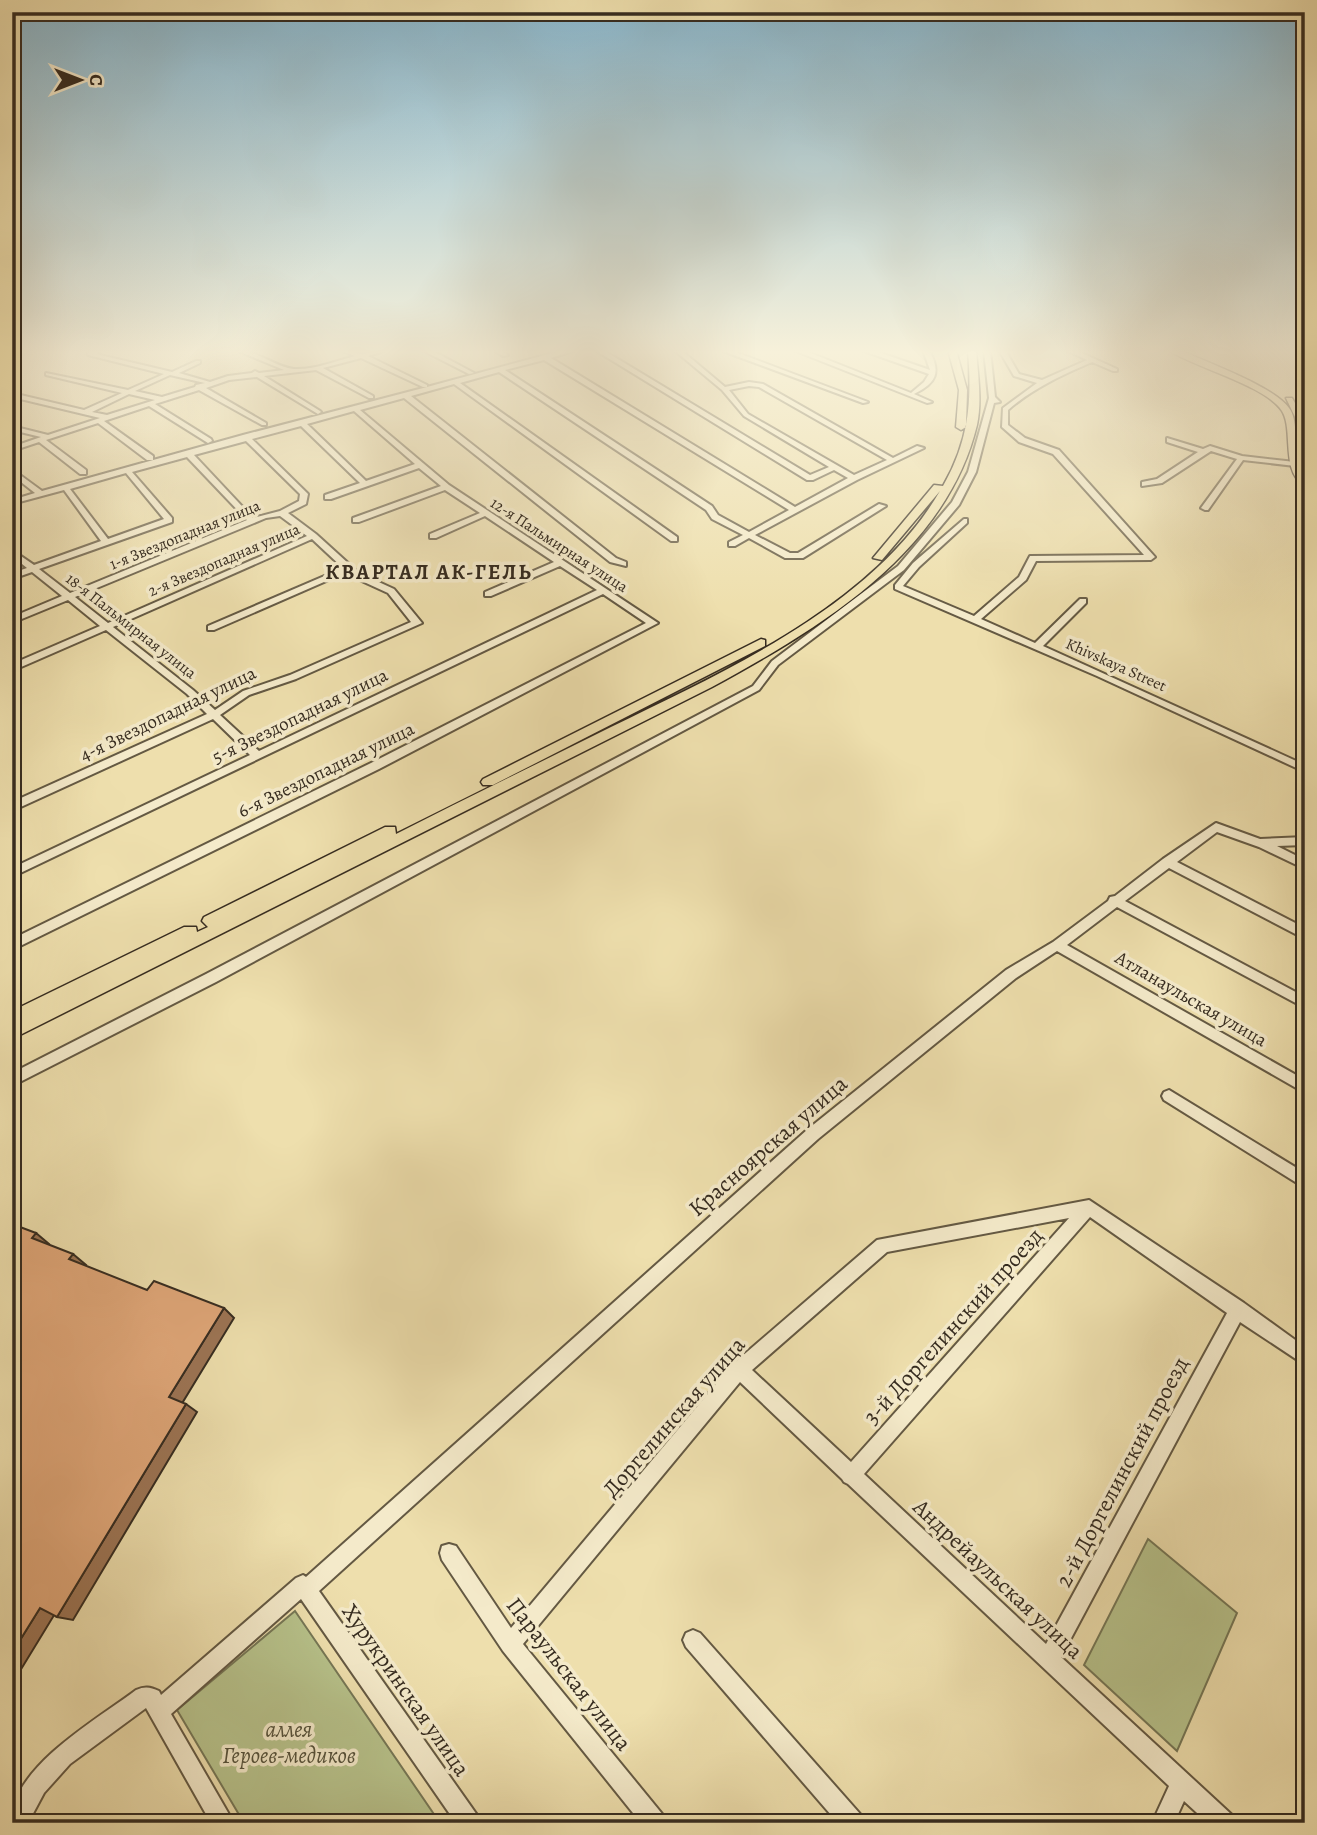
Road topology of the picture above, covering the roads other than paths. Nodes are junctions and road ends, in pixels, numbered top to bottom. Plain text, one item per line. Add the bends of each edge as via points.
1 (46, 436) edge
2 (56, 436) edge
3 (120, 436) edge
4 (198, 436) edge
5 (251, 436) edge
6 (315, 436) edge
7 (386, 436) edge
8 (457, 436) edge
9 (530, 436) edge
10 (597, 436) edge
11 (673, 436) edge
12 (739, 436) edge
13 (781, 436) edge
14 (848, 436) edge
15 (961, 436) edge
16 (969, 436) edge
17 (982, 436) edge
18 (1016, 436) edge
19 (1291, 436) edge
20 (1303, 436) edge
21 (52, 437) junction
22 (246, 437) junction
23 (41, 440) junction
24 (1170, 440) dead end
25 (208, 442) dead end
26 (920, 448) dead end
27 (12, 449) edge
28 (1204, 452) junction
29 (188, 453) junction
30 (1305, 456) edge
31 (150, 458) dead end
32 (1241, 458) junction
33 (892, 460) junction
34 (1295, 464) junction
35 (420, 465) junction
36 (834, 467) junction
37 (127, 470) junction
38 (12, 471) edge
39 (83, 471) dead end
40 (854, 478) junction
41 (1305, 483) edge
42 (365, 484) junction
43 (1145, 484) dead end
44 (65, 487) junction
45 (446, 487) junction
46 (41, 494) junction
47 (304, 494) joint
48 (328, 497) dead end
49 (12, 502) edge
50 (882, 506) dead end
51 (1205, 508) dead end
52 (793, 509) junction
53 (282, 513) junction
54 (483, 514) junction
55 (169, 520) joint
56 (356, 520) dead end
57 (252, 521) junction
58 (964, 522) dead end
59 (745, 535) junction
60 (313, 536) junction
61 (433, 536) dead end
62 (674, 539) dead end
63 (106, 542) junction
64 (732, 544) dead end
65 (12, 552) edge
66 (559, 563) junction
67 (623, 564) dead end
68 (32, 568) junction
69 (349, 568) junction
70 (12, 576) edge
71 (602, 591) junction
72 (488, 594) dead end
73 (912, 594) joint
74 (68, 597) junction
75 (1083, 601) dead end
76 (12, 620) edge
77 (975, 620) junction
78 (653, 623) joint
79 (106, 626) junction
80 (211, 628) dead end
81 (1036, 647) junction
82 (12, 668) edge
83 (215, 714) junction
84 (258, 756) junction
85 (1305, 769) edge
86 (12, 807) edge
87 (1305, 841) edge
88 (1259, 843) junction
89 (1167, 862) junction
90 (1305, 865) edge
91 (12, 873) edge
92 (1114, 900) junction
93 (1305, 934) edge
94 (12, 945) edge
95 (1057, 945) junction
96 (1305, 1003) edge
97 (12, 1019) edge
98 (12, 1032) edge
99 (12, 1080) edge
100 (1305, 1087) edge
101 (1169, 1096) dead end
102 (1305, 1181) edge
103 (1090, 1207) junction
104 (1238, 1309) junction
105 (1305, 1357) edge
106 (739, 1370) junction
107 (850, 1476) junction
108 (449, 1553) dead end
109 (305, 1588) junction
110 (693, 1640) dead end
111 (510, 1644) junction
112 (1049, 1659) junction
113 (158, 1712) junction
114 (1181, 1784) junction
115 (16, 1823) edge
116 (223, 1823) edge
117 (469, 1823) edge
118 (655, 1823) edge
119 (853, 1823) edge
120 (1163, 1823) edge
121 (1224, 1823) edge

1 - 21 street
2 - 21 street
3 - 31 street
4 - 25 street
5 - 22 street
6 - 42 street
7 - 35 street, 12-я Пальмирная улица
8 - 67 street
9 - 62 street
10 - 59 street
11 - 52 street
12 - 36 street via 810,478
13 - 36 street
14 - 33 street
15 - 97 main road via 939,486 877,559 770,638
16 - 98 main road via 949,486 903,546 828,611 764,653
17 - 99 street via 972,472 956,503 901,568 775,663 755,688
18 - 77 street via 1056,452 1151,557 1033,558 1023,578
19 - 34 main road
20 - 30 main road
21 - 23 street
22 - 29 street
22 - 47 street
23 - 27 street
23 - 39 street
24 - 28 street
26 - 33 street
28 - 32 street via 1210,448
28 - 43 street via 1159,481
29 - 37 street
29 - 57 street
32 - 34 street
32 - 51 street
33 - 40 street
34 - 41 main road
35 - 42 street
35 - 45 street, 12-я Пальмирная улица
36 - 40 street
37 - 44 street
37 - 55 street
38 - 46 street
40 - 52 street
42 - 48 street
44 - 46 street
44 - 63 street
45 - 54 street, 12-я Пальмирная улица
45 - 56 street
46 - 49 street
47 - 53 street, 1-я Звездопадная улица via 303,502
50 - 59 street via 800,556
52 - 59 street
53 - 57 street, 1-я Звездопадная улица
53 - 60 street
54 - 61 street
54 - 66 street, 12-я Пальмирная улица
55 - 63 street
57 - 74 street, 1-я Звездопадная улица
58 - 73 street via 898,587
59 - 64 street
60 - 69 street
60 - 79 street, 2-я Звездопадная улица
63 - 68 street
65 - 68 street, 18-я Пальмирная улица
66 - 71 street, 12-я Пальмирная улица
66 - 72 street
68 - 70 street
68 - 74 street, 18-я Пальмирная улица
69 - 80 street
69 - 83 street, 4-я Звездопадная улица via 391,591 416,623 246,693
71 - 78 street, 12-я Пальмирная улица
71 - 84 street, 5-я Звездопадная улица
73 - 77 street, Khivskaya Street
74 - 76 street
74 - 79 street, 18-я Пальмирная улица
75 - 81 street
77 - 81 street, Khivskaya Street
78 - 94 street, 6-я Звездопадная улица
79 - 82 street, 2-я Звездопадная улица
79 - 83 street, 18-я Пальмирная улица
81 - 85 street, Khivskaya Street
83 - 84 street, 18-я Пальмирная улица
83 - 86 street, 4-я Звездопадная улица
84 - 91 street, 5-я Звездопадная улица
87 - 88 street, Красноярская улица
88 - 89 street, Красноярская улица via 1216,827
88 - 90 street
89 - 92 street, Красноярская улица
89 - 93 street
92 - 95 street, Красноярская улица
92 - 96 street
95 - 100 street, Атланаульская улица
95 - 109 street, Красноярская улица via 1003,980 813,1135
101 - 102 street
103 - 104 street
103 - 106 street, Доргелинская улица via 883,1245
103 - 107 street, 3-й Доргелинский проезд
104 - 105 street
104 - 112 street, 2-й Доргелинский проезд
106 - 107 street, Андрейаульская улица
106 - 111 street, Доргелинская улица
107 - 112 street, Андрейаульская улица
108 - 111 street, Параульская улица
109 - 113 street
109 - 117 street, Хурукринская улица
110 - 119 street
111 - 118 street, Параульская улица
112 - 114 street, Андрейаульская улица
113 - 115 street via 152,1698 143,1697 62,1757 36,1785
113 - 116 street
114 - 120 street
114 - 121 street, Андрейаульская улица

